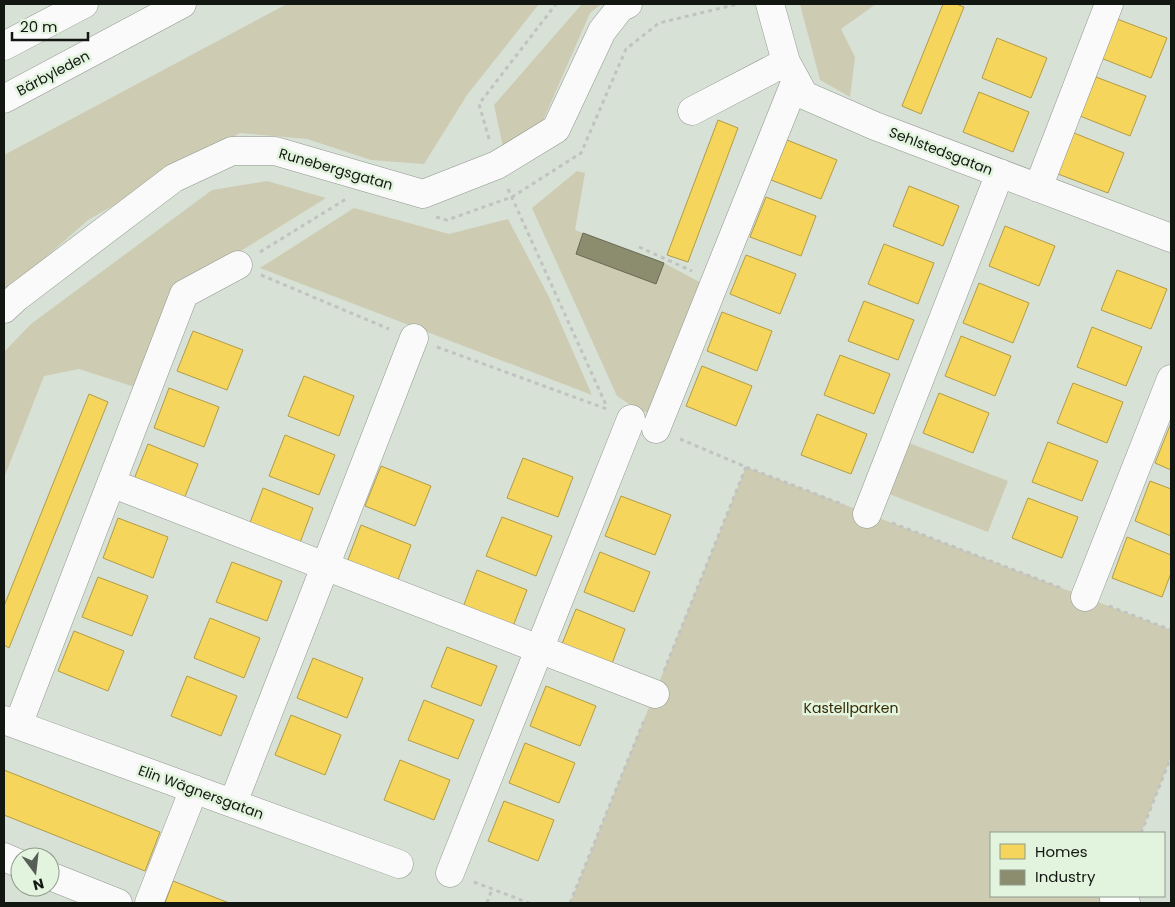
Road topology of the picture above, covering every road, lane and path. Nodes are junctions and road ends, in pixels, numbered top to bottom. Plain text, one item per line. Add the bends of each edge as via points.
1 (84, 4) edge
2 (182, 4) edge
3 (556, 4) edge
4 (628, 4) edge
5 (770, 4) edge
6 (1109, 4) edge
7 (4, 46) edge
8 (791, 71) junction
9 (4, 99) edge
10 (692, 111) dead end
11 (497, 165) junction
12 (1000, 173) junction
13 (1038, 188) junction
14 (341, 192) dead end
15 (350, 196) dead end
16 (1171, 238) edge
17 (639, 247) dead end
18 (238, 266) joint
19 (716, 281) junction
20 (4, 310) edge
21 (414, 338) junction
22 (1171, 379) edge
23 (631, 419) dead end
24 (656, 429) joint
25 (112, 483) junction
26 (867, 514) junction
27 (326, 566) junction
28 (1085, 597) junction
29 (1171, 630) edge
30 (539, 649) junction
31 (655, 694) dead end
32 (11, 722) edge
33 (1171, 757) edge
34 (194, 789) junction
35 (233, 803) junction
36 (1141, 832) edge
37 (399, 864) dead end
38 (450, 873) dead end
39 (60, 880) edge
40 (492, 889) dead end
41 (118, 903) edge
42 (149, 903) edge
43 (487, 903) edge

1 - 7 street
2 - 9 street, Bärbyleden
3 - 11 path via 479,104
4 - 11 street, Runebergsgatan via 620,8 602,32 556,129
5 - 8 street, Sehlstedsgatan
6 - 13 street
8 - 10 street
8 - 12 street, Sehlstedsgatan via 804,95 875,126
8 - 19 street
11 - 20 street, Runebergsgatan via 423,194 275,151 232,152 174,178
11 - 21 path via 608,409
12 - 13 street, Sehlstedsgatan
12 - 26 street
13 - 16 street, Sehlstedsgatan
14 - 15 path
17 - 19 path
18 - 21 path
18 - 25 street via 184,294
19 - 24 street
21 - 27 street
22 - 28 street
23 - 30 street
24 - 26 path
25 - 27 street
25 - 32 street
26 - 28 path
27 - 30 street
27 - 35 street
28 - 29 path
30 - 31 street
30 - 38 street
32 - 34 street, Elin Wägnersgatan
33 - 36 path
34 - 35 street, Elin Wägnersgatan
34 - 42 street
35 - 37 street, Elin Wägnersgatan
39 - 41 street
40 - 43 path

